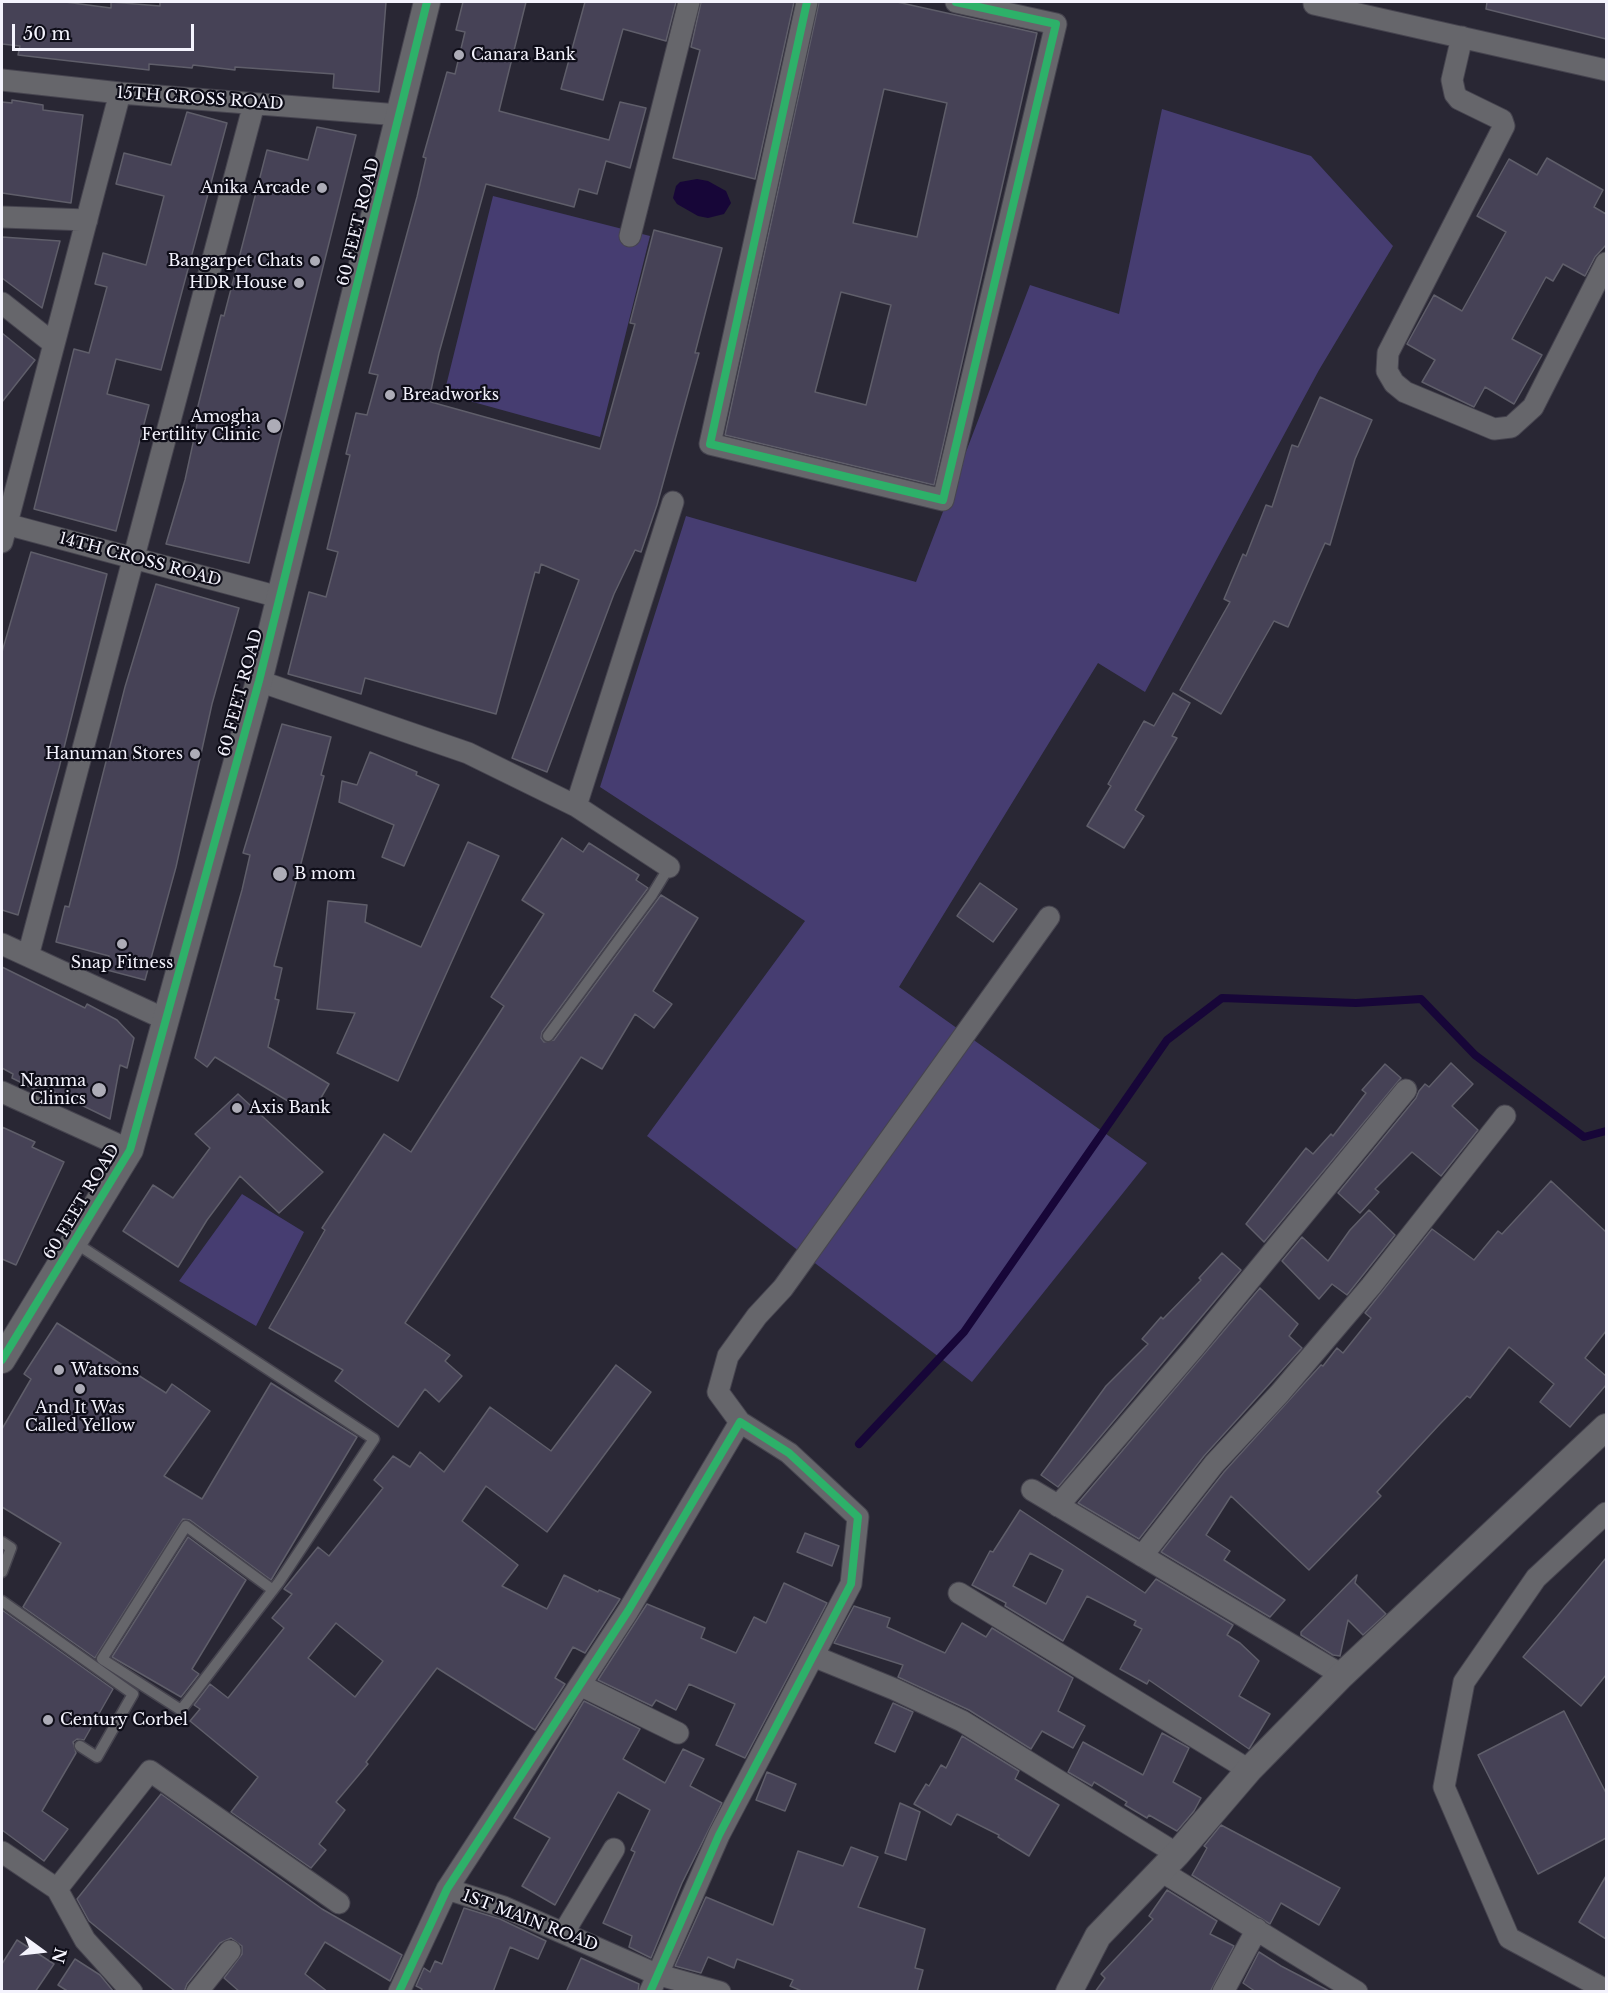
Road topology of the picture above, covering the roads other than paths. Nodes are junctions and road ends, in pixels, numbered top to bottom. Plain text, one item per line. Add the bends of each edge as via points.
1 (427, 2) edge
2 (689, 2) edge
3 (807, 2) edge
4 (956, 2) edge
5 (1314, 2) edge
6 (1462, 38) junction
7 (1606, 70) edge
8 (2, 80) edge
9 (120, 93) junction
10 (254, 104) junction
11 (399, 115) junction
12 (2, 217) edge
13 (87, 220) junction
14 (630, 236) dead end
15 (1606, 263) edge
16 (2, 303) edge
17 (54, 344) junction
18 (673, 502) dead end
19 (3, 530) edge
20 (134, 558) junction
21 (279, 597) junction
22 (259, 681) junction
23 (576, 806) junction
24 (669, 867) joint
25 (1049, 917) dead end
26 (2, 944) edge
27 (28, 956) junction
28 (167, 1020) junction
29 (548, 1036) dead end
30 (1406, 1090) dead end
31 (2, 1092) edge
32 (1505, 1116) dead end
33 (130, 1150) junction
34 (74, 1242) junction
35 (8, 1334) edge
36 (2, 1360) edge
37 (740, 1422) junction
38 (1606, 1427) edge
39 (1032, 1490) dead end
40 (1058, 1506) junction
41 (1606, 1513) edge
42 (2, 1542) edge
43 (1142, 1556) junction
44 (2, 1572) edge
45 (273, 1590) junction
46 (959, 1593) dead end
47 (2, 1601) edge
48 (813, 1656) junction
49 (1342, 1675) junction
50 (580, 1685) junction
51 (678, 1733) dead end
52 (80, 1746) dead end
53 (1249, 1770) junction
54 (614, 1849) dead end
55 (2, 1852) edge
56 (1169, 1862) junction
57 (57, 1889) junction
58 (447, 1889) junction
59 (339, 1903) dead end
60 (1257, 1929) junction
61 (564, 1932) junction
62 (230, 1951) dead end
63 (653, 1983) edge
64 (1606, 1990) edge
65 (132, 1992) edge
66 (197, 1992) edge
67 (399, 1992) edge
68 (720, 1992) edge
69 (1069, 1992) edge
70 (1222, 1992) edge
71 (1357, 1992) edge

1 - 11 street, 60 FEET ROAD
2 - 14 street
3 - 4 street via 710,444 943,500 1056,24
5 - 6 street
6 - 7 street
6 - 15 street via 1452,80 1455,94 1502,120 1504,126 1388,353 1387,371 1394,383 1405,392 1494,429 1511,427 1533,407
8 - 9 street, 15TH CROSS ROAD
9 - 10 street, 15TH CROSS ROAD
9 - 13 street
10 - 11 street, 15TH CROSS ROAD
10 - 20 street
11 - 21 street, 60 FEET ROAD
12 - 13 street
13 - 17 street
16 - 17 street
17 - 19 street
18 - 23 street
19 - 20 street, 14TH CROSS ROAD
20 - 21 street, 14TH CROSS ROAD
20 - 27 street
21 - 22 street, 60 FEET ROAD
22 - 23 street via 468,753
22 - 28 street, 60 FEET ROAD
23 - 24 street
24 - 29 lane
25 - 37 street via 783,1288 728,1356 718,1392
26 - 27 street
27 - 28 street
28 - 33 street, 60 FEET ROAD
30 - 40 street
31 - 33 street
32 - 43 street via 1371,1286 1214,1464
33 - 34 street, 60 FEET ROAD
34 - 35 street, 60 FEET ROAD
34 - 45 lane via 374,1439
35 - 36 street, 60 FEET ROAD
37 - 48 street via 789,1453 858,1517 851,1584
37 - 50 street
38 - 49 street
39 - 40 street
40 - 43 street
41 - 64 street via 1536,1578 1464,1682 1444,1787 1509,1938
42 - 44 lane via 11,1548
43 - 49 street
45 - 45 lane via 181,1710 102,1659 186,1526
46 - 53 street
47 - 52 lane via 133,1694 96,1757
48 - 56 street via 962,1721
48 - 63 street via 719,1835
49 - 53 street
50 - 51 street
50 - 58 street
53 - 56 street
54 - 61 street
55 - 57 street
56 - 60 street
56 - 69 street via 1098,1936
57 - 59 street via 150,1771
57 - 65 street via 85,1940
58 - 61 street, 1ST MAIN ROAD
58 - 67 street, 1ST MAIN ROAD
60 - 70 street
60 - 71 street
61 - 63 street, 1ST MAIN ROAD
62 - 66 street
63 - 68 street, 1ST MAIN ROAD

